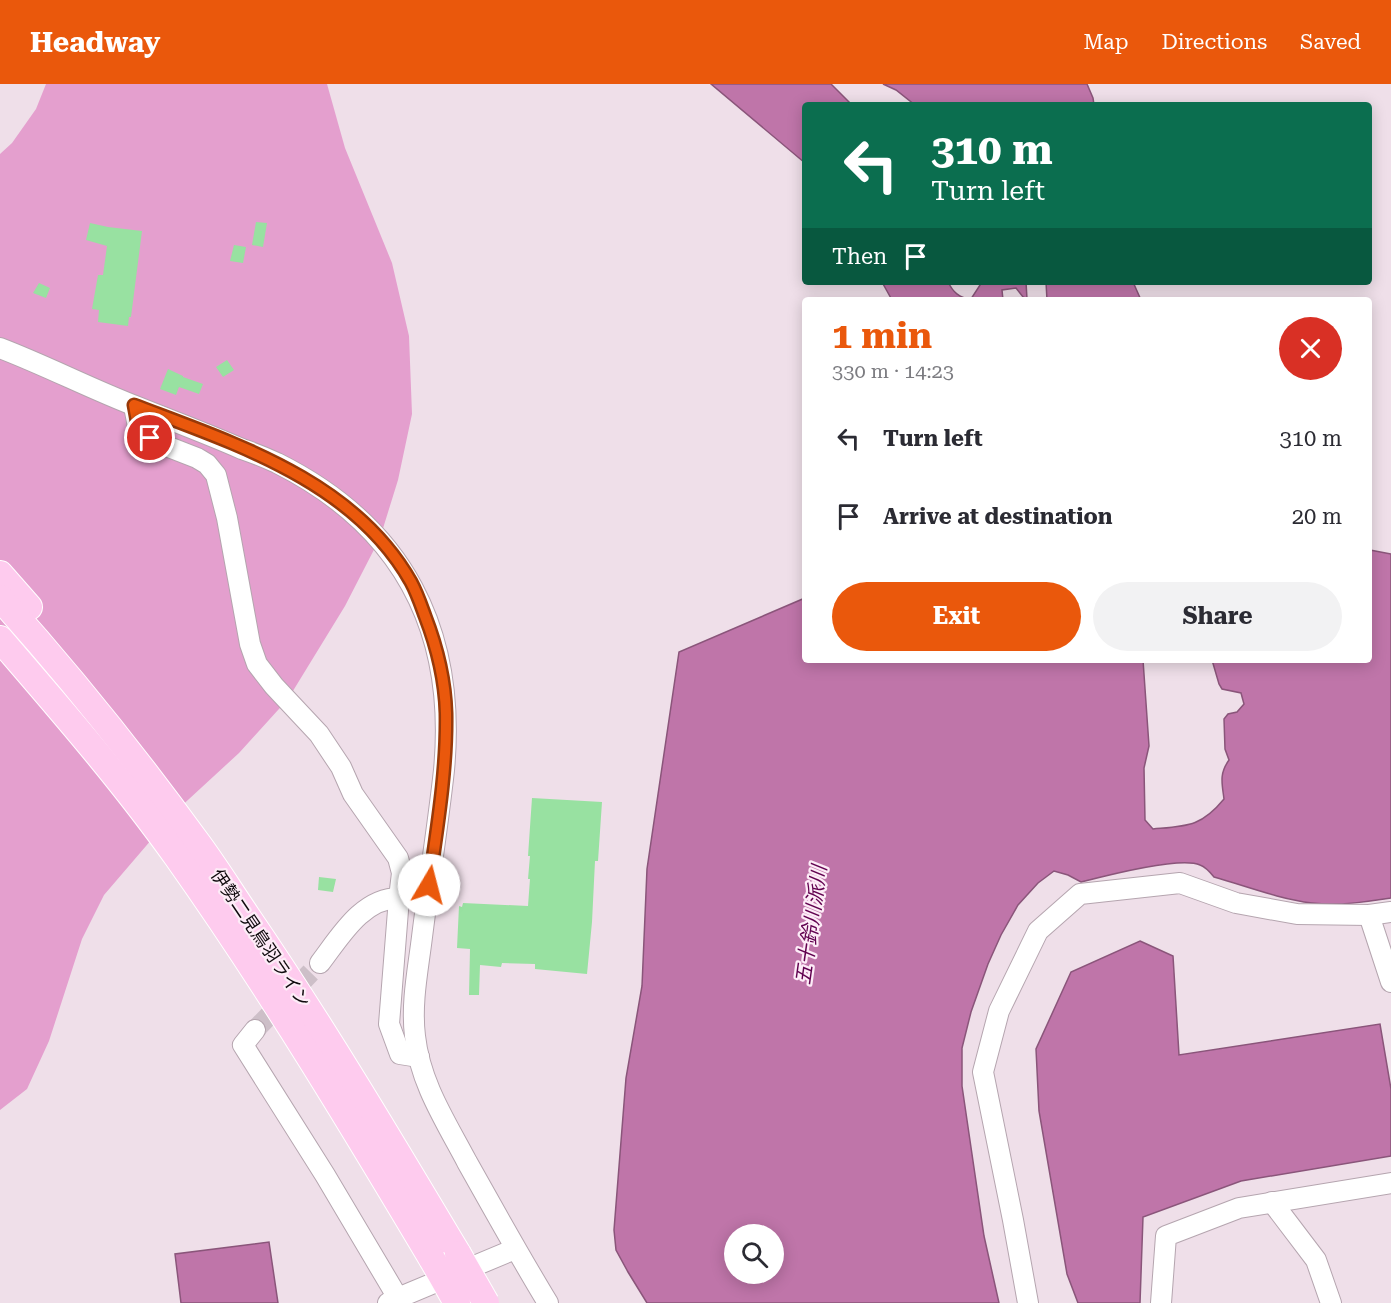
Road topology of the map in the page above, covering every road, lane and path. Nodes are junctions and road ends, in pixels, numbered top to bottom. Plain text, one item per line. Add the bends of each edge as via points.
1 (0, 348) edge
2 (134, 405) junction
3 (0, 574) edge
4 (0, 598) edge
5 (0, 639) edge
6 (132, 756) junction
7 (399, 898) junction
8 (1391, 912) edge
9 (1369, 915) junction
10 (320, 963) tunnel mouth
11 (1391, 982) edge
12 (255, 1030) tunnel mouth
13 (419, 1057) junction
14 (1391, 1184) edge
15 (1272, 1202) junction
16 (515, 1249) junction
17 (393, 1300) edge
18 (457, 1303) edge
19 (486, 1303) edge
20 (548, 1303) edge
21 (1028, 1303) edge
22 (1161, 1303) edge
23 (1330, 1303) edge

1 - 2 street
2 - 7 street via 139,432 197,458 216,475 257,664 319,734 353,794 398,858 402,873
2 - 13 street via 277,463 318,487 364,522 411,583 432,633 446,713 444,767 415,992
3 - 6 main road via 48,629
4 - 6 main road, 伊勢二見鳥羽ライン
5 - 18 main road, 伊勢二見鳥羽ライン, bridge via 176,856 348,1117
6 - 19 main road, 伊勢二見鳥羽ライン, bridge via 288,975 372,1108
7 - 10 street via 372,905 363,912
7 - 13 street via 389,1024 400,1054
8 - 9 street
9 - 11 street
9 - 21 street via 1297,914 1236,903 1180,883 1080,894 1038,931 999,1011 983,1072
12 - 17 street via 243,1045 331,1185
13 - 16 street via 426,1084 440,1112
14 - 15 street
15 - 22 street via 1239,1208 1166,1236
15 - 23 street via 1316,1260
16 - 17 street
16 - 20 street

